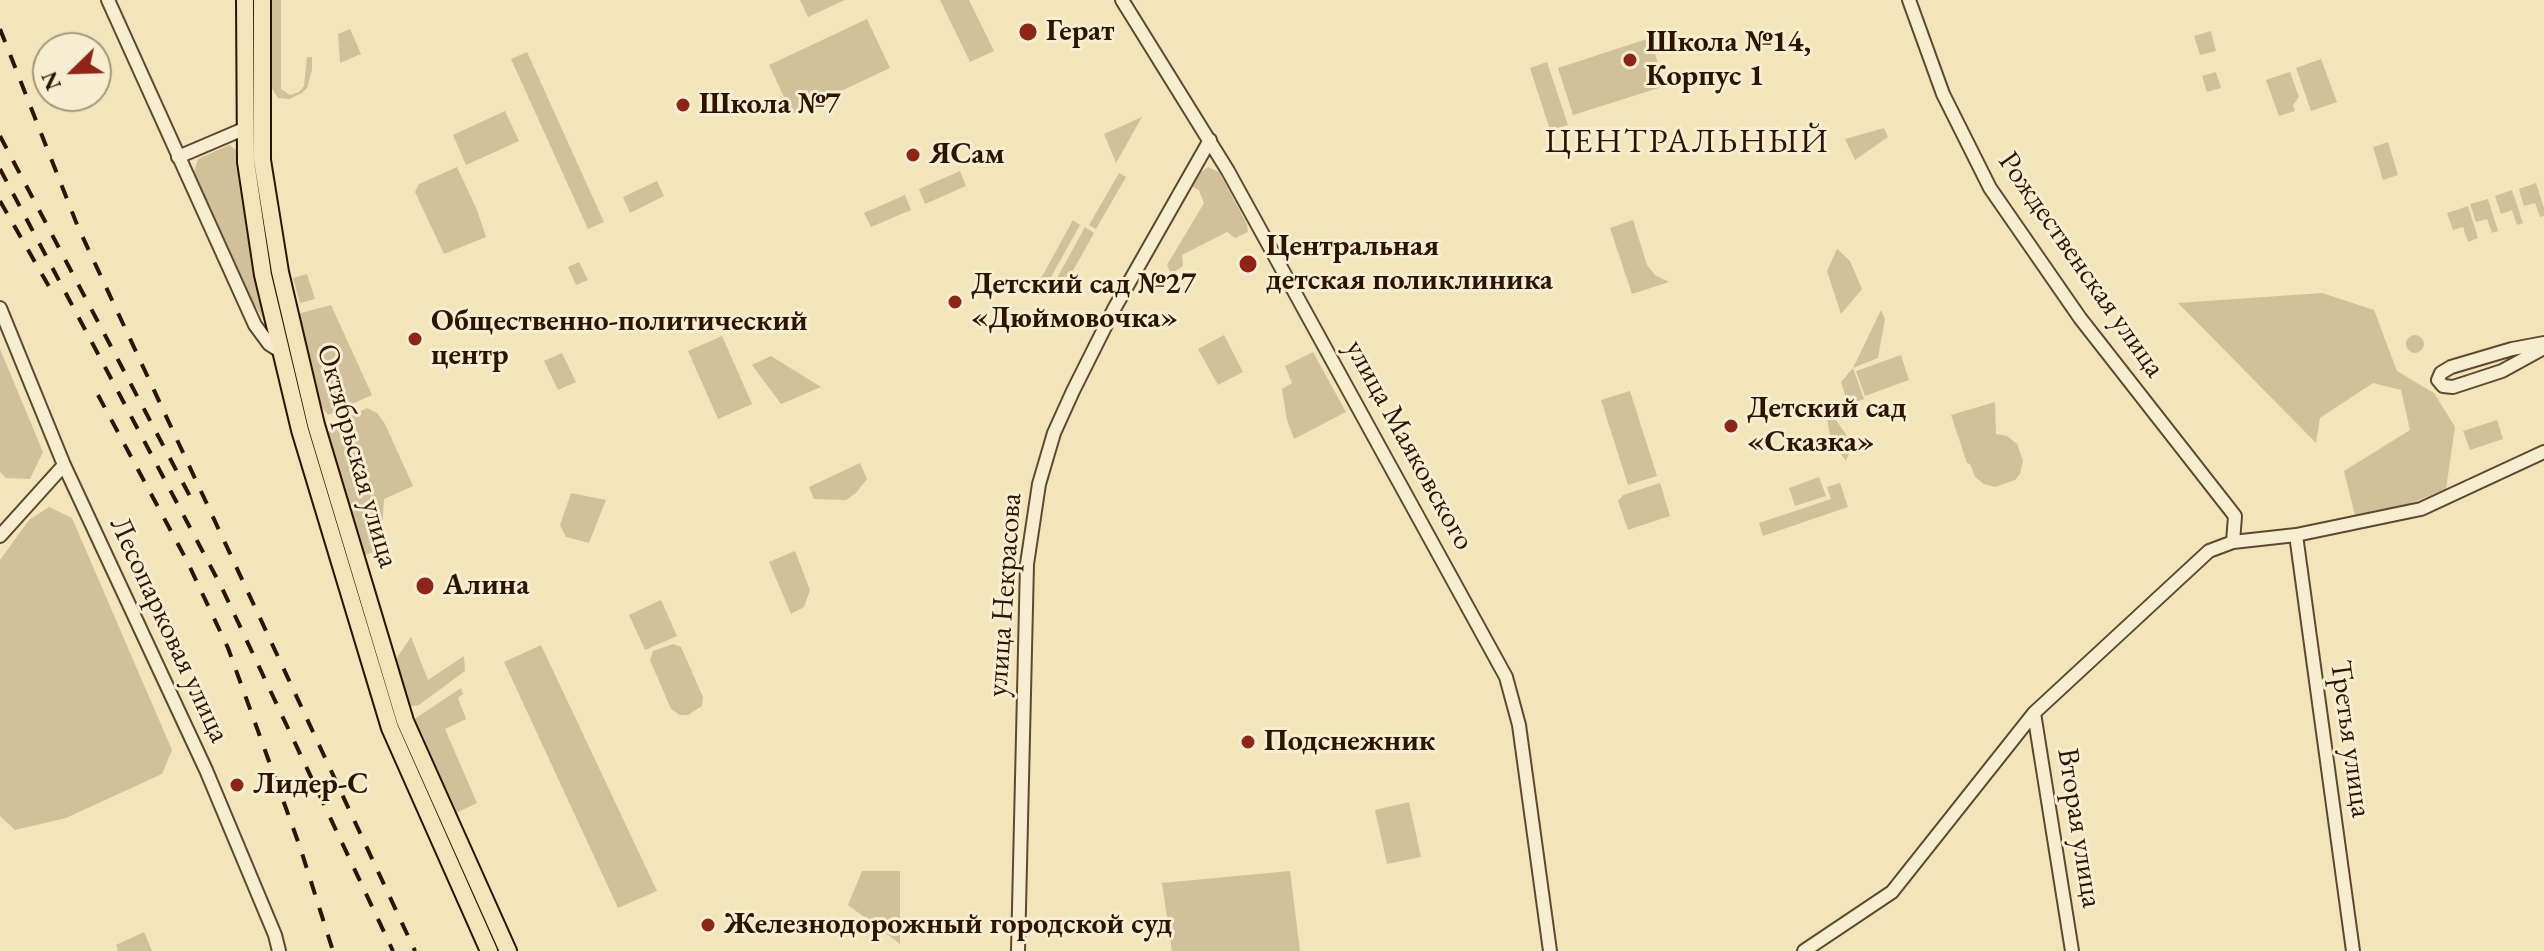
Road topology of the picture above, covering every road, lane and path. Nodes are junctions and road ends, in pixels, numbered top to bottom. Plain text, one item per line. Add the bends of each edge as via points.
1 (108, 0) edge
2 (245, 0) edge
3 (262, 0) edge
4 (1122, 0) edge
5 (1909, 0) edge
6 (246, 128) junction
7 (1210, 140) junction
8 (178, 157) junction
9 (0, 308) edge
10 (2544, 346) edge
11 (281, 353) junction
12 (300, 360) junction
13 (2544, 452) edge
14 (64, 465) junction
15 (2296, 535) junction
16 (0, 536) edge
17 (2233, 542) junction
18 (2034, 713) junction
19 (279, 951) edge
20 (489, 951) edge
21 (508, 951) edge
22 (1018, 951) edge
23 (1550, 951) edge
24 (1804, 951) edge
25 (2072, 951) edge
26 (2353, 951) edge

1 - 8 street
2 - 6 main road, Октябрьская улица
3 - 12 main road, Октябрьская улица via 262,160
4 - 7 street, улица Маяковского
5 - 17 street, Рождественская улица via 1943,94 1990,188 2080,318 2235,516
6 - 8 street
6 - 11 main road, Октябрьская улица via 263,275
7 - 22 street, улица Некрасова via 1063,411 1039,484 1027,564
7 - 23 street, улица Маяковского via 1506,677 1519,725
8 - 11 street via 255,325
9 - 14 street, Лесопарковая улица
10 - 10 street via 2512,349 2451,367 2438,380 2453,387 2502,371
11 - 12 street
11 - 20 main road, Октябрьская улица via 390,728
12 - 21 main road, Октябрьская улица via 405,721
13 - 15 street via 2421,509
14 - 16 street
14 - 19 street, Лесопарковая улица via 206,770
15 - 17 street
15 - 26 street, Третья улица
17 - 18 street via 2209,551
18 - 24 street via 1892,892
18 - 25 street, Вторая улица

